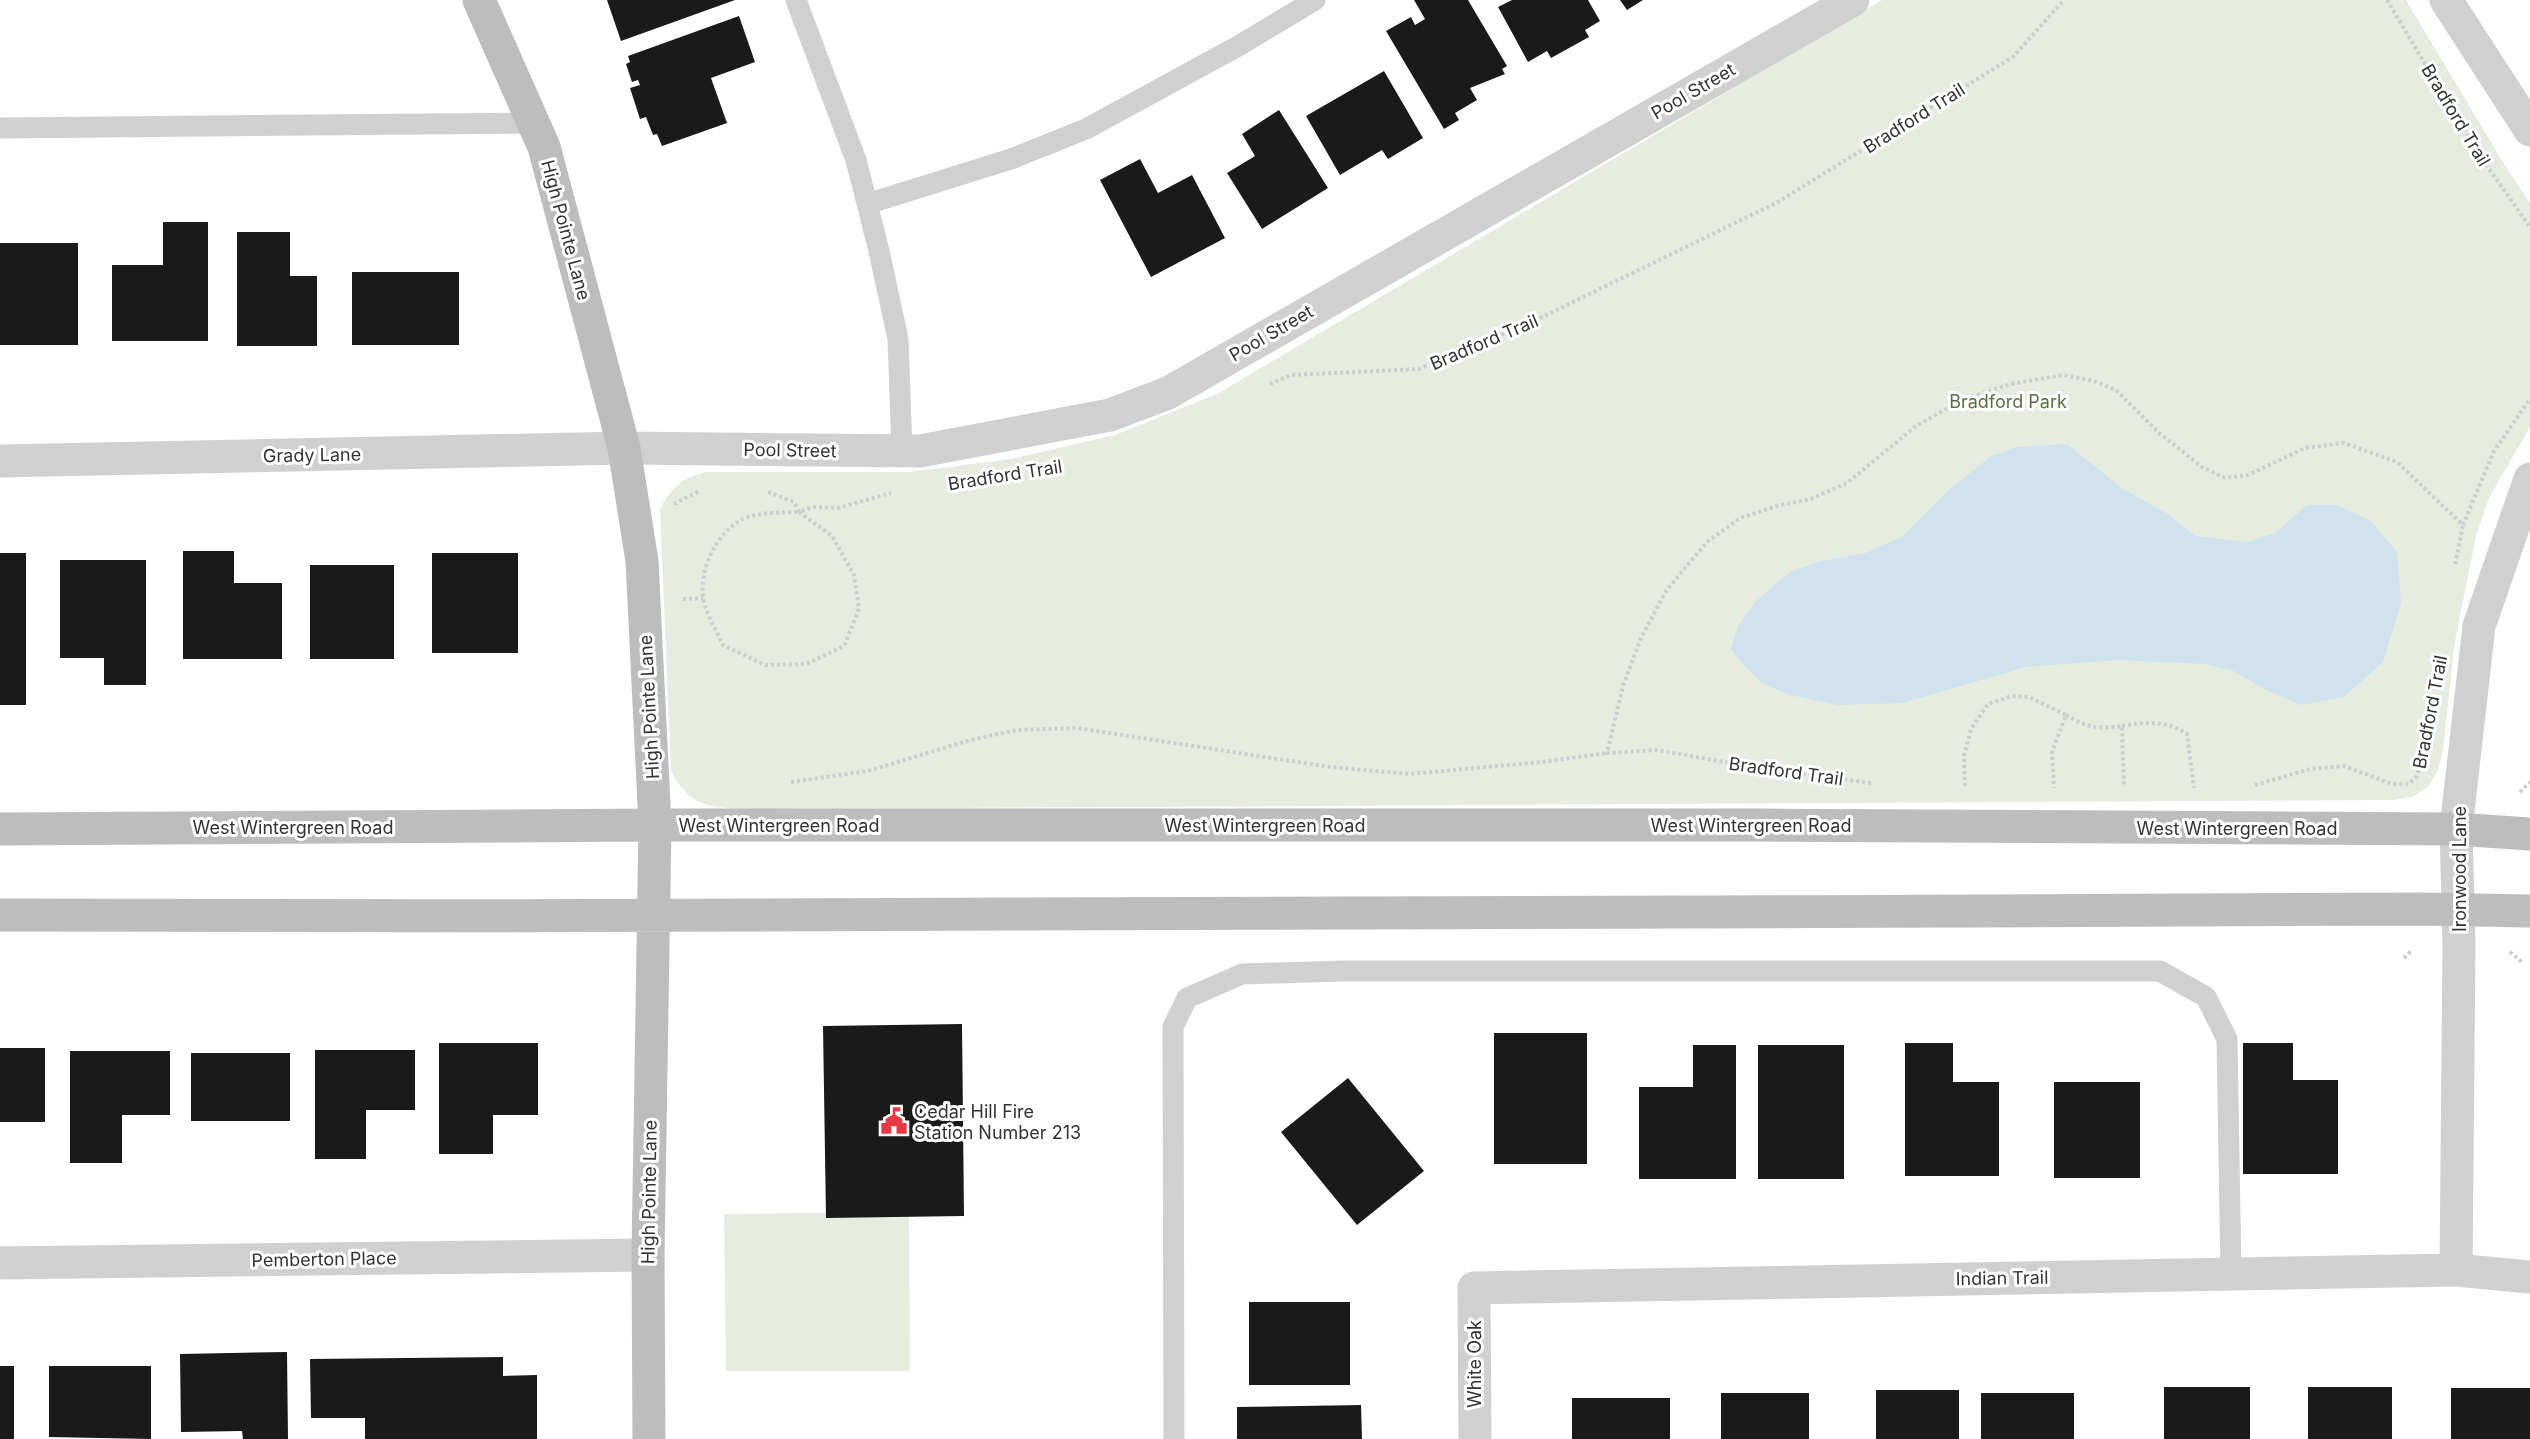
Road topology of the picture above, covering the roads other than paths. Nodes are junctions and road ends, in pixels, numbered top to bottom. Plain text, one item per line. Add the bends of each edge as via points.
1 (478, 0) edge
2 (796, 0) edge
3 (1315, 0) edge
4 (1853, 0) edge
5 (2446, 0) edge
6 (533, 123) junction
7 (0, 128) edge
8 (2530, 130) edge
9 (867, 204) junction
10 (624, 448) junction
11 (902, 451) junction
12 (0, 461) edge
13 (2530, 479) edge
14 (656, 825) junction
15 (0, 829) edge
16 (2456, 829) junction
17 (2530, 834) edge
18 (2459, 909) junction
19 (2530, 911) edge
20 (0, 915) edge
21 (654, 917) junction
22 (648, 1255) junction
23 (0, 1263) edge
24 (2456, 1270) junction
25 (2231, 1274) junction
26 (2530, 1277) edge
27 (1474, 1288) joint
28 (649, 1439) edge
29 (1174, 1439) edge
30 (1475, 1439) edge

1 - 6 street, High Pointe Lane
2 - 9 lane via 856,160
3 - 9 lane via 1086,129 1011,159
4 - 11 street, Pool Street via 1168,393 1110,415 920,451
5 - 8 street
6 - 7 lane
6 - 10 street, High Pointe Lane via 544,147
9 - 11 lane via 898,339
10 - 11 street, Pool Street
10 - 12 street, Grady Lane
10 - 14 street, High Pointe Lane via 642,561
13 - 16 street, Ironwood Lane via 2479,626
14 - 15 street, West Wintergreen Road
14 - 16 street, West Wintergreen Road
14 - 21 street, High Pointe Lane
16 - 17 street, West Wintergreen Road
16 - 18 street, Ironwood Lane
18 - 19 street
18 - 21 street
18 - 24 street, Ironwood Lane
20 - 21 street
21 - 22 street, High Pointe Lane
22 - 23 street, Pemberton Place
22 - 28 street, High Pointe Lane
24 - 25 street, Indian Trail
24 - 26 street, Indian Trail
25 - 27 street, Indian Trail
25 - 29 lane via 2227,1039 2206,997 2160,971 1242,974 1187,998 1173,1027
27 - 30 street, White Oak

